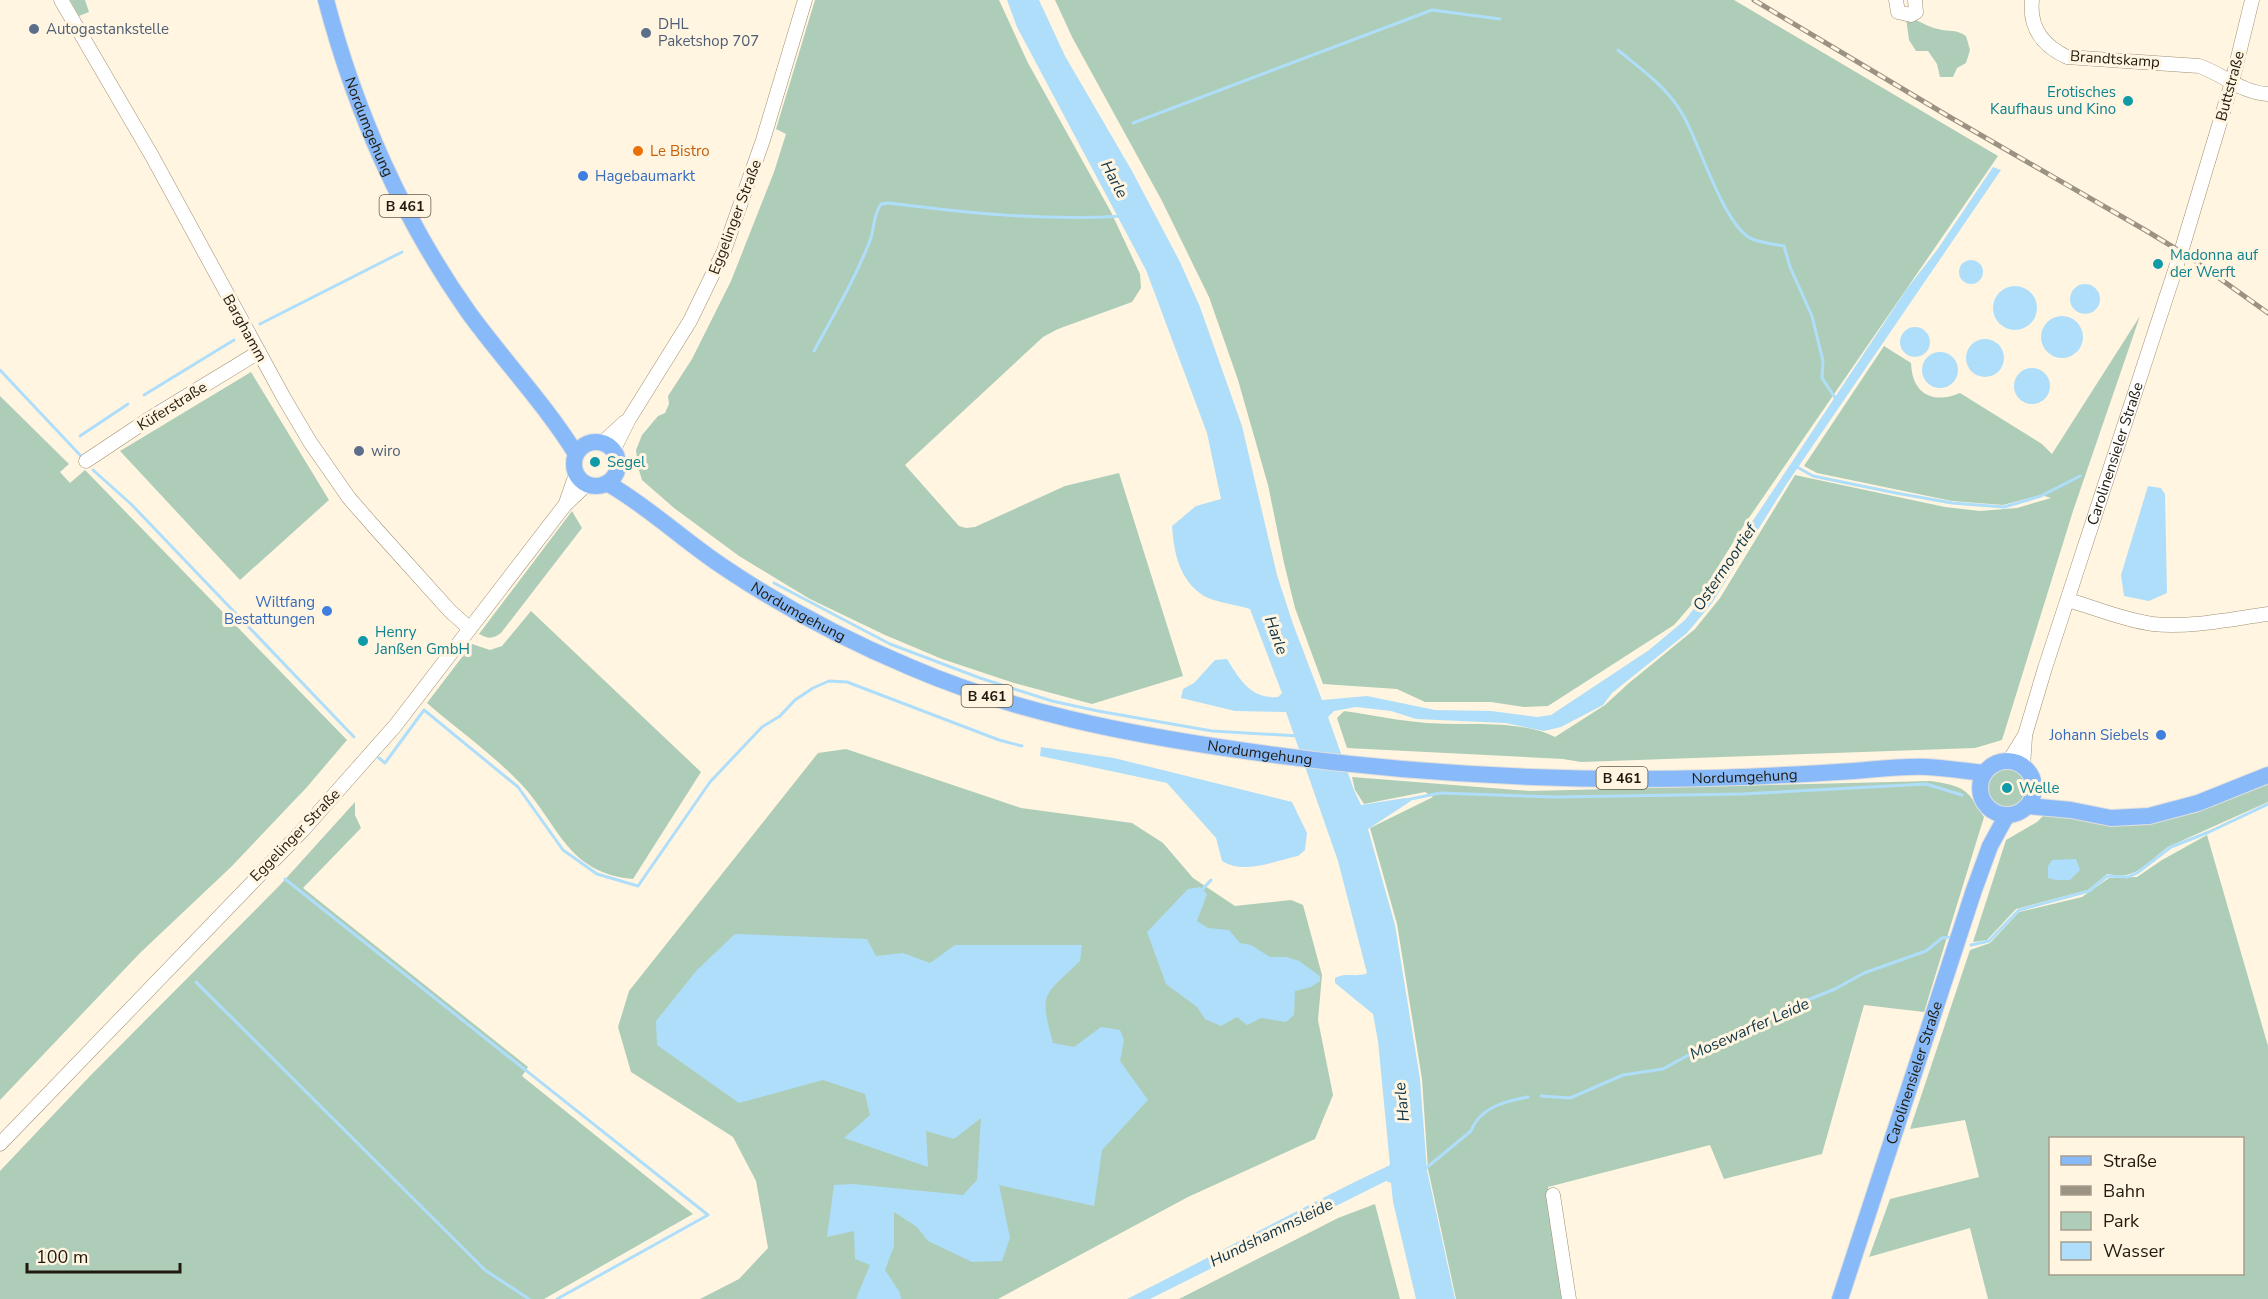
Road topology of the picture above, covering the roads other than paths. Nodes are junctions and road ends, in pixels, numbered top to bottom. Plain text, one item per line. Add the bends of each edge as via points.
1 (61, 0) edge
2 (326, 0) edge
3 (805, 0) edge
4 (1896, 0) edge
5 (1915, 0) edge
6 (2032, 0) edge
7 (2252, 0) edge
8 (2232, 82) junction
9 (2268, 93) edge
10 (2205, 172) joint
11 (258, 352) junction
12 (608, 447) junction
13 (580, 450) junction
14 (86, 461) dead end
15 (612, 477) junction
16 (582, 479) junction
17 (2068, 600) junction
18 (2268, 614) edge
19 (469, 628) junction
20 (2016, 764) junction
21 (2268, 775) edge
22 (1982, 780) junction
23 (2033, 788) junction
24 (2028, 806) junction
25 (2071, 810) junction
26 (1999, 812) junction
27 (0, 1144) edge
28 (1553, 1195) dead end
29 (1569, 1299) edge
30 (1840, 1299) edge

1 - 11 street, Barghamm
2 - 13 main road, Nordumgehung / B 461 via 354,91 408,214 469,312 527,390
3 - 12 street, Eggelinger Straße via 763,140 724,251 690,321
4 - 5 street via 1898,12 1911,15 1916,12
6 - 8 street, Brandtskamp via 2037,34 2054,51 2067,57 2199,66
7 - 8 street, Buttstraße
8 - 9 street, Brandtskamp via 2250,91
8 - 10 street, Buttstraße
10 - 17 street, Carolinensieler Straße
11 - 14 street, Küferstraße
11 - 19 street, Barghamm via 301,427 349,498
12 - 13 main road via 590,443
12 - 15 main road via 618,465
13 - 16 main road via 574,461
15 - 16 main road via 601,486
15 - 22 main road, Nordumgehung / B 461 via 708,556 788,608 845,639 969,691 1102,727 1293,758 1506,776 1708,778 1927,767
16 - 19 street, Eggelinger Straße
17 - 18 street via 2153,624
17 - 20 street, Carolinensieler Straße
19 - 27 street, Eggelinger Straße via 395,726 318,813
20 - 22 main road via 1995,764
20 - 23 main road via 2032,780
21 - 25 main road via 2198,803 2149,816 2111,818
22 - 26 main road via 1983,800
23 - 24 main road
23 - 25 main road
24 - 25 main road
24 - 26 main road via 2014,814
26 - 30 main road, Carolinensieler Straße
28 - 29 street

